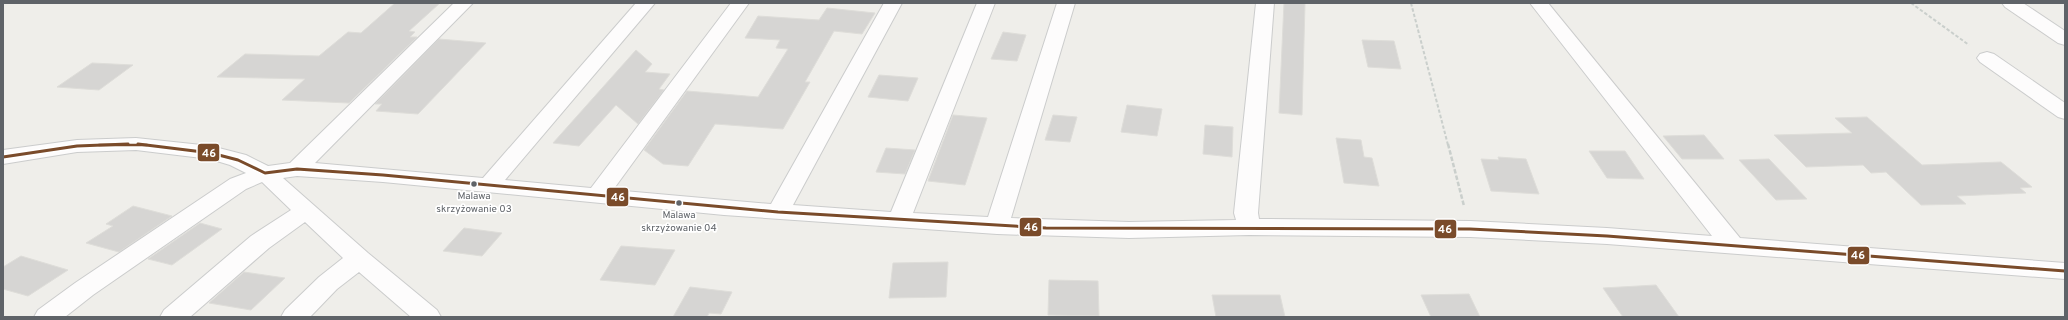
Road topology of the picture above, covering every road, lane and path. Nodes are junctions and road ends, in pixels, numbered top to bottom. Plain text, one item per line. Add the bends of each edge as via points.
1 (464, 3) edge
2 (646, 3) edge
3 (740, 3) edge
4 (893, 3) edge
5 (986, 3) edge
6 (1066, 3) edge
7 (1265, 3) edge
8 (1411, 3) edge
9 (1539, 3) edge
10 (1911, 3) edge
11 (2011, 3) edge
12 (2065, 39) edge
13 (1987, 58) joint
14 (2065, 112) edge
15 (3, 157) edge
16 (297, 169) junction
17 (265, 173) junction
18 (488, 186) junction
19 (597, 196) junction
20 (305, 211) junction
21 (778, 212) junction
22 (899, 220) junction
23 (996, 226) junction
24 (1250, 227) junction
25 (1470, 229) junction
26 (1732, 245) junction
27 (359, 259) junction
28 (2065, 270) edge
29 (47, 317) edge
30 (173, 317) edge
31 (294, 317) edge
32 (428, 317) edge

1 - 16 street
2 - 18 street
3 - 19 street
4 - 21 street
5 - 22 street
6 - 23 street
7 - 24 street via 1246,213
8 - 25 path
9 - 26 street
10 - 13 path
11 - 12 street
13 - 14 street
15 - 17 street via 77,146 136,144 211,153 238,160
16 - 17 street
16 - 18 street
17 - 20 street
17 - 29 street via 238,184 212,200
18 - 19 street
19 - 21 street
20 - 27 street
20 - 30 street via 260,242
21 - 22 street
22 - 23 street
23 - 24 street via 1129,230
24 - 25 street
25 - 26 street
26 - 28 street
27 - 31 street via 328,282
27 - 32 street

